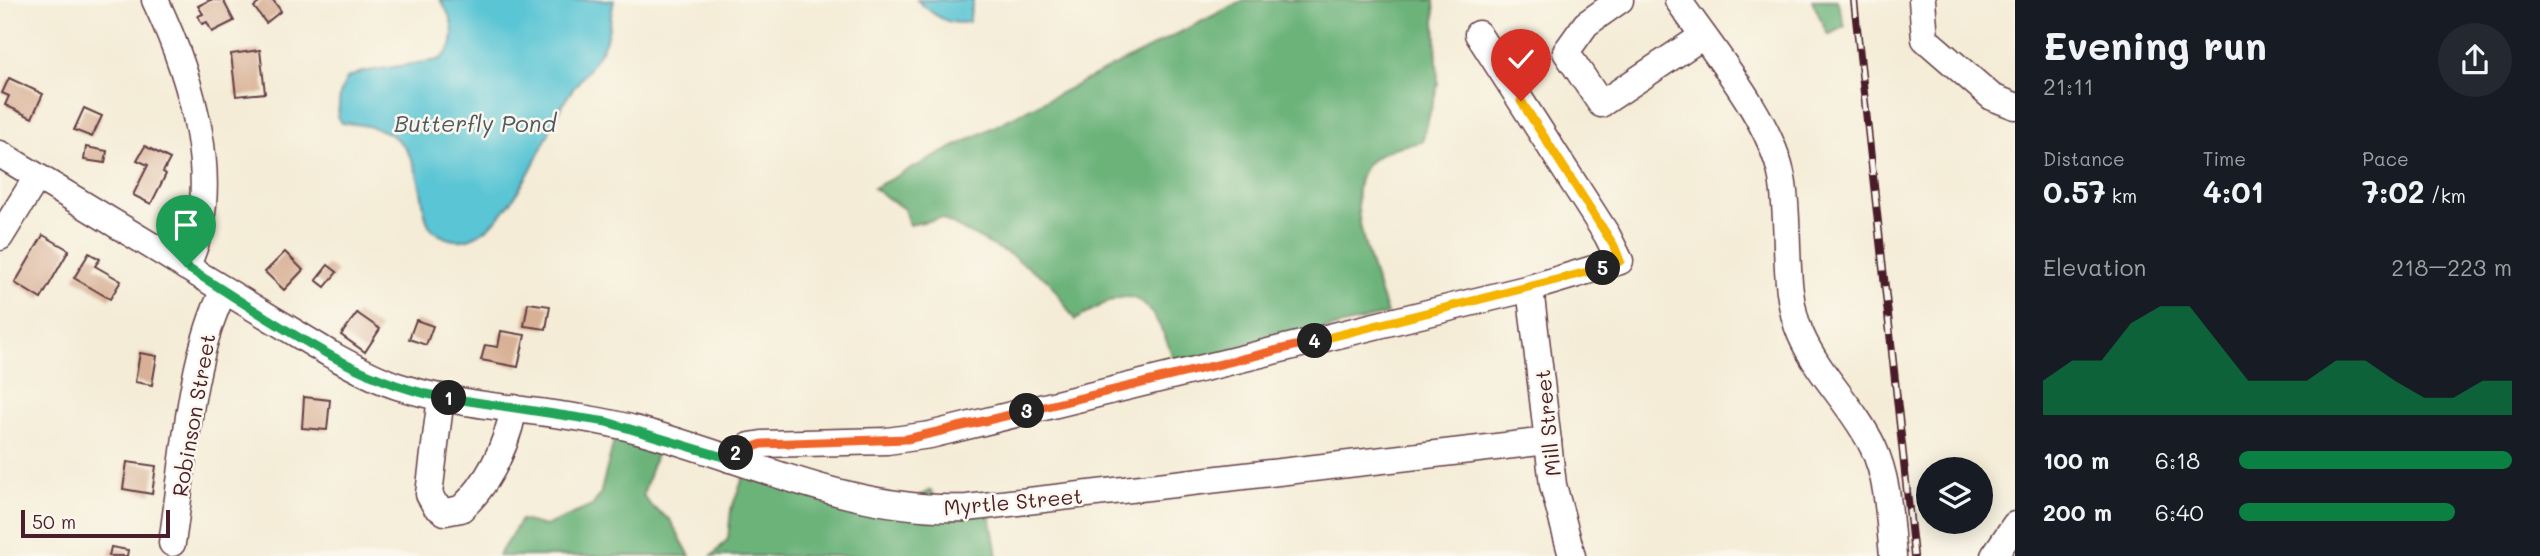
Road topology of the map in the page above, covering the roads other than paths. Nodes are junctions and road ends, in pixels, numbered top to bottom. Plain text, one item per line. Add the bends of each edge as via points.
1 (155, 0) edge
2 (1620, 0) edge
3 (1678, 0) edge
4 (1922, 0) edge
5 (1478, 34) dead end
6 (1703, 36) junction
7 (2015, 106) edge
8 (0, 155) edge
9 (37, 177) junction
10 (0, 237) edge
11 (186, 267) junction
12 (1530, 288) junction
13 (224, 290) junction
14 (441, 397) junction
15 (501, 406) junction
16 (1548, 441) junction
17 (730, 459) junction
18 (2015, 526) edge
19 (172, 543) dead end
20 (1572, 556) edge
21 (1893, 556) edge
22 (1994, 556) edge

1 - 11 street via 188,77 198,137 203,214
2 - 6 street via 1586,24 1566,52 1601,104
3 - 6 street
4 - 7 street via 1925,39 1992,97
5 - 12 street via 1620,261
6 - 21 street via 1762,123 1774,149 1783,181 1797,323 1808,348 1873,447 1888,503
8 - 9 street, Myrtle Street
9 - 10 street
9 - 11 street, Myrtle Street
11 - 13 street, Myrtle Street
12 - 16 street, Mill Street
12 - 17 street via 930,435 887,441 762,444
13 - 14 street, Myrtle Street via 372,376
13 - 19 street, Robinson Street via 201,351
14 - 15 street, Myrtle Street
14 - 15 street via 429,494 445,512 461,509 488,477 508,439
15 - 17 street, Myrtle Street via 607,422
16 - 17 street, Myrtle Street via 940,509 852,497
16 - 20 street, Mill Street via 1555,493
18 - 22 street

